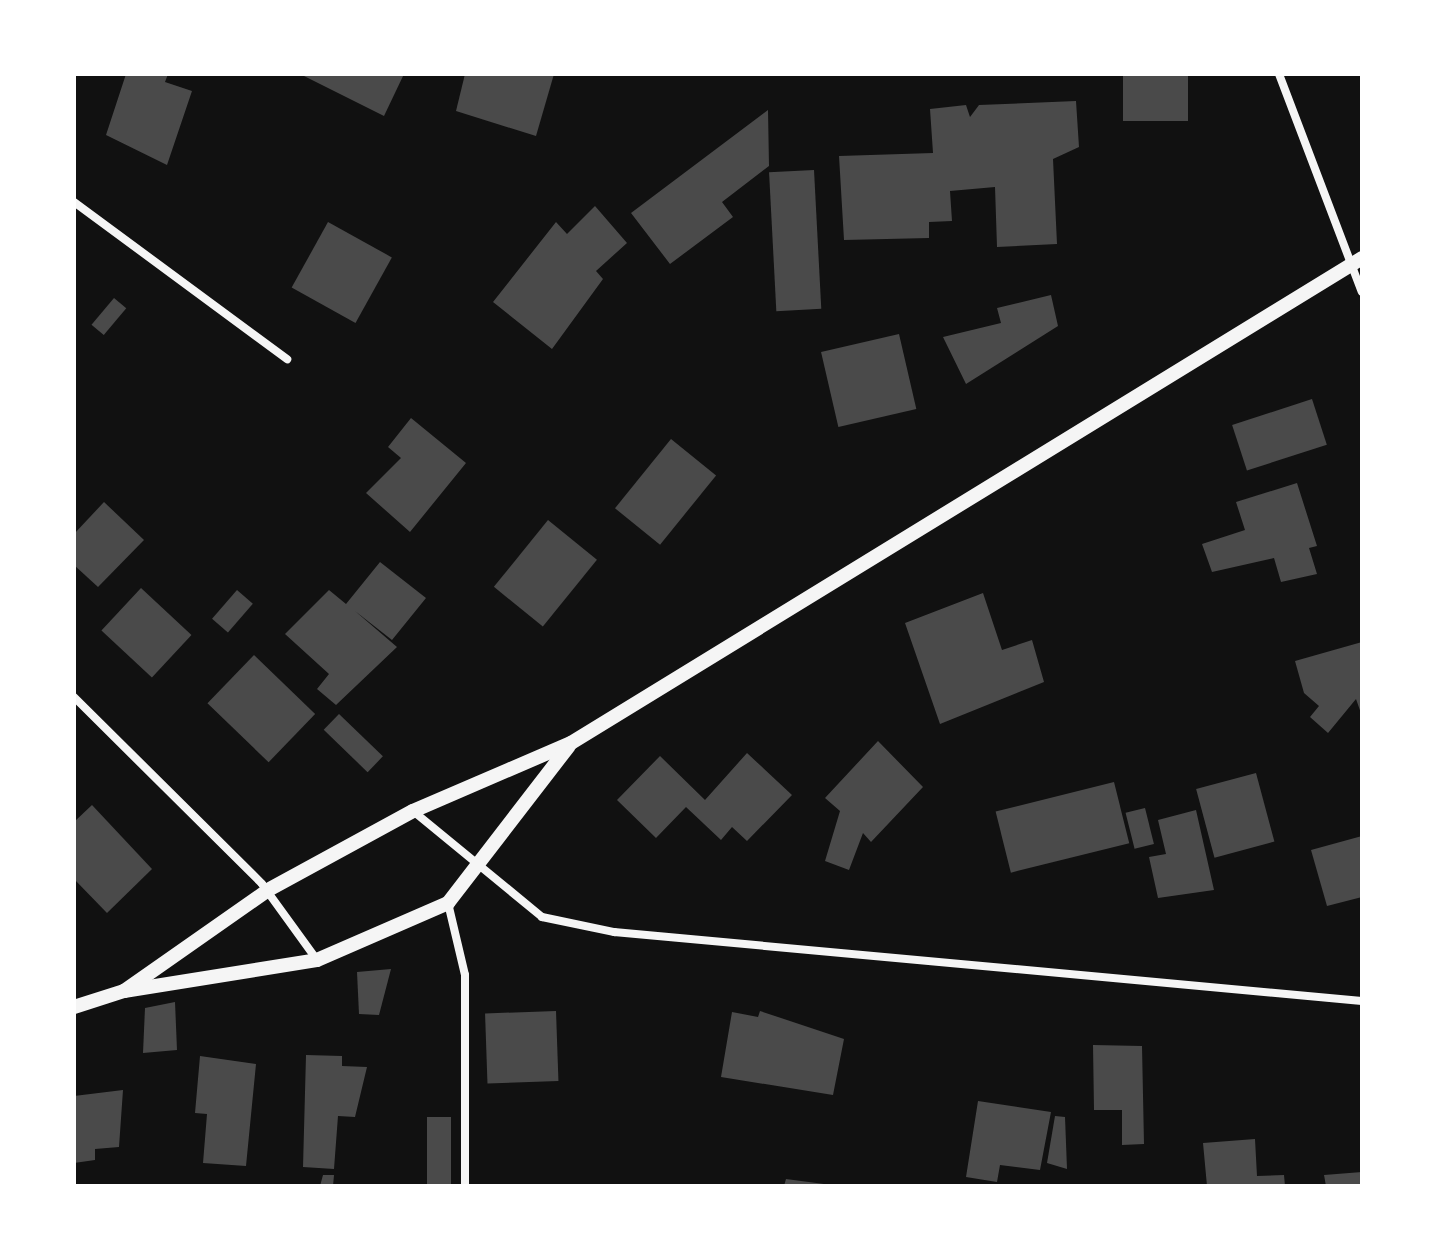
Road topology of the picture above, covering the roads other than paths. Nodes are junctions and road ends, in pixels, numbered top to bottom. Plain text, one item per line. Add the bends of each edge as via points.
1 (1279, 74) edge
2 (74, 202) edge
3 (1357, 259) edge
4 (1362, 292) edge
5 (287, 359) dead end
6 (74, 697) edge
7 (571, 743) junction
8 (413, 811) junction
9 (477, 865) junction
10 (268, 890) junction
11 (448, 903) junction
12 (317, 960) junction
13 (124, 991) junction
14 (1362, 1001) edge
15 (74, 1007) edge
16 (465, 1186) edge

1 - 3 street
2 - 5 street
3 - 4 street
3 - 7 street
6 - 10 street
7 - 8 street
7 - 9 street
8 - 9 street
8 - 10 street
9 - 11 street
9 - 14 street via 542,917 614,932
10 - 12 street
10 - 13 street
11 - 12 street
11 - 16 street via 465,975
12 - 13 street
13 - 15 street

